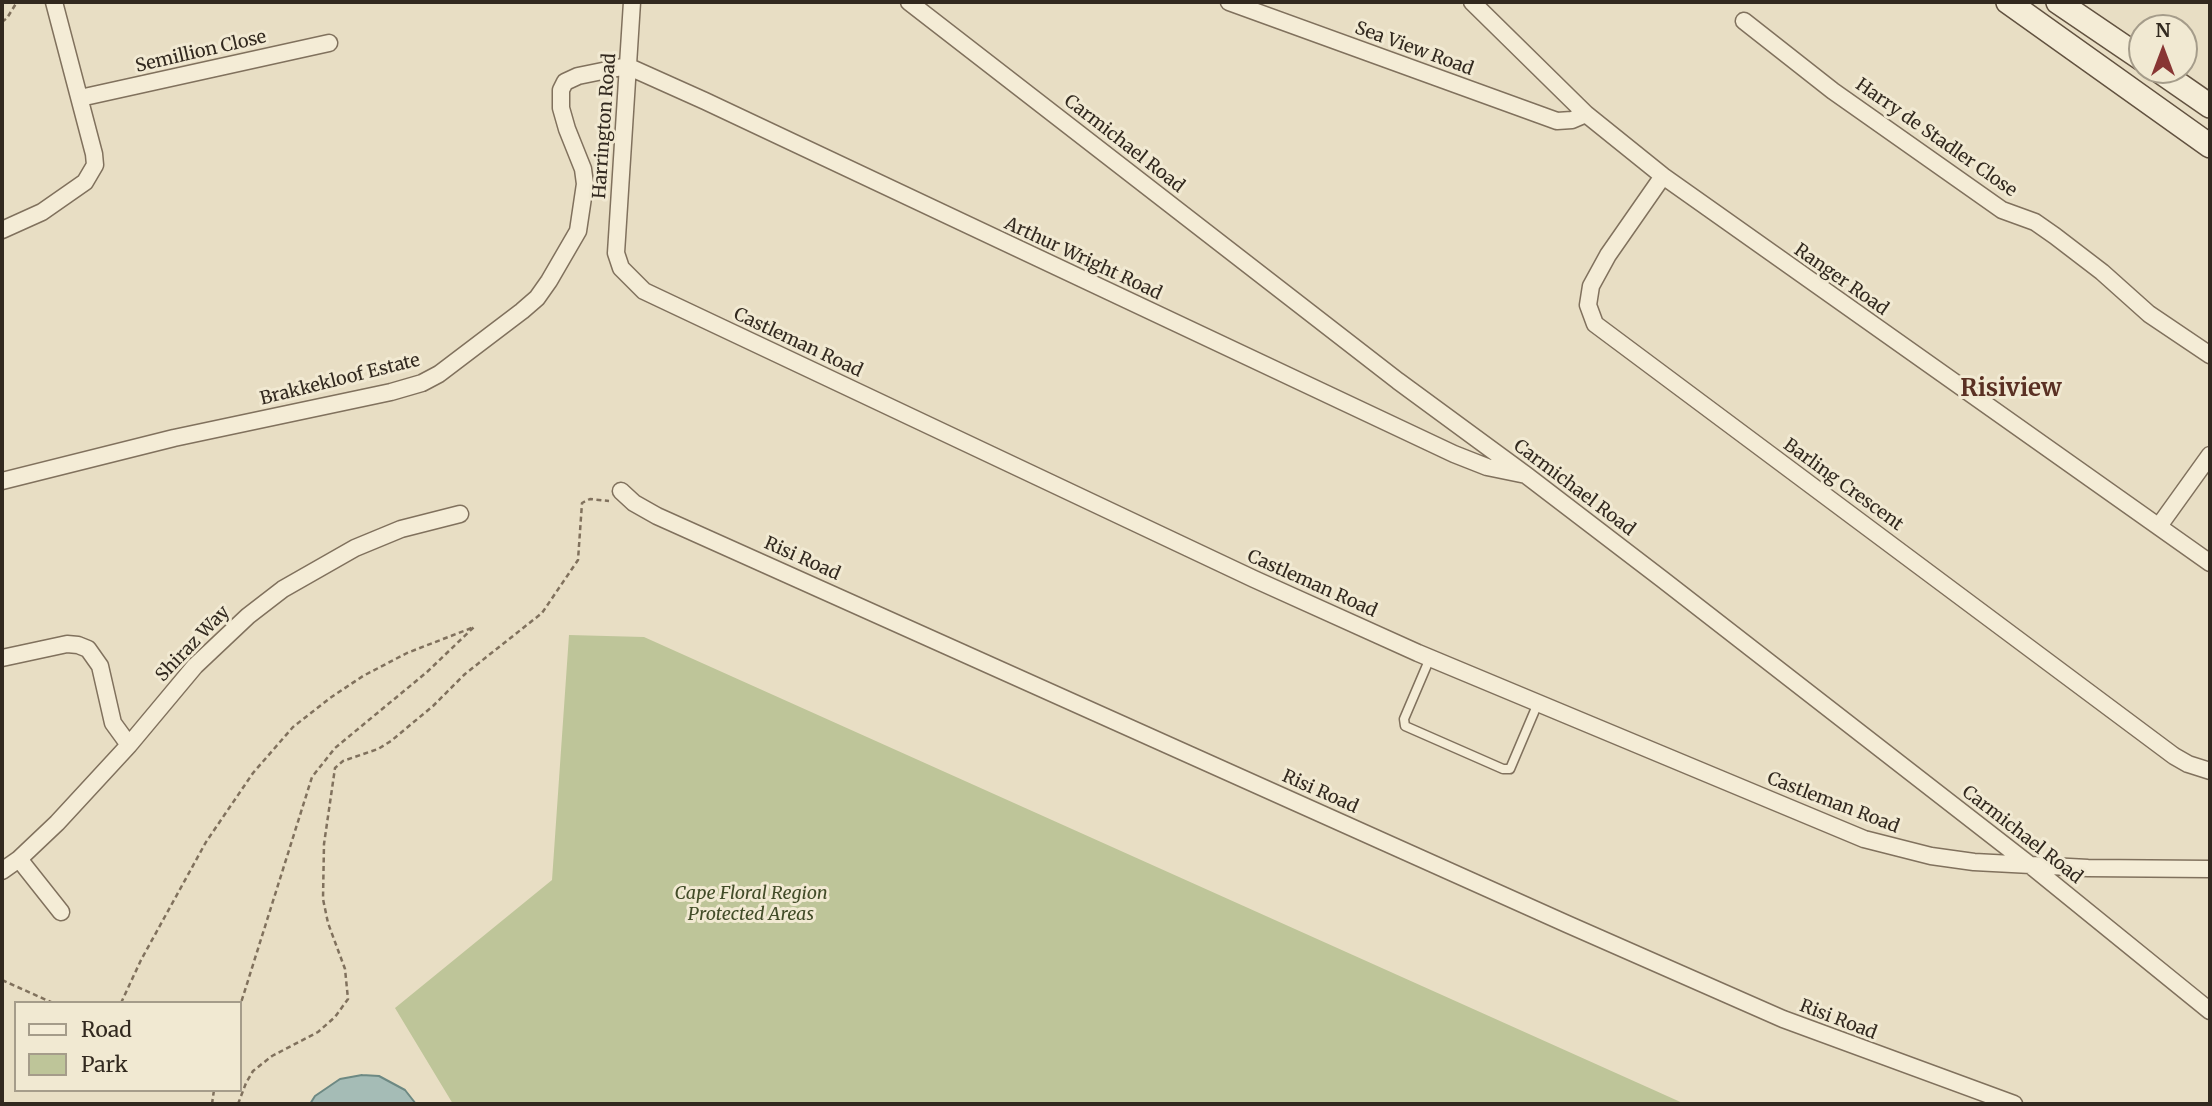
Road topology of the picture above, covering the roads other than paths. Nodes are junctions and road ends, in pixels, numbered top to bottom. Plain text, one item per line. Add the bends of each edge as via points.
1 (54, 2) edge
2 (632, 2) edge
3 (909, 2) edge
4 (1229, 2) edge
5 (1472, 2) edge
6 (2008, 2) edge
7 (2058, 2) edge
8 (1744, 20) dead end
9 (329, 43) dead end
10 (2128, 50) edge
11 (627, 66) junction
12 (2178, 84) edge
13 (80, 98) junction
14 (2210, 106) edge
15 (1586, 114) junction
16 (2210, 146) edge
17 (1663, 176) junction
18 (2, 230) edge
19 (616, 253) joint
20 (2210, 355) edge
21 (2210, 455) edge
22 (1526, 475) junction
23 (2, 481) edge
24 (621, 491) dead end
25 (460, 514) dead end
26 (2159, 526) junction
27 (2210, 563) edge
28 (2, 658) edge
29 (1430, 658) junction
30 (1538, 703) junction
31 (129, 745) junction
32 (2210, 771) edge
33 (19, 859) junction
34 (2030, 865) junction
35 (2210, 869) edge
36 (2, 871) edge
37 (61, 912) dead end
38 (2210, 1011) edge
39 (2014, 1104) edge

1 - 13 street
2 - 11 street, Harrington Road
3 - 22 street, Carmichael Road
4 - 15 street, Sea View Road via 1557,121
5 - 15 street, Ranger Road
6 - 16 main road
7 - 10 main road
8 - 20 street, Harry de Stadler Close via 1833,90 2002,210 2035,222 2055,236 2149,314
9 - 13 street, Semillion Close
11 - 19 street, Harrington Road
11 - 22 street, Arthur Wright Road via 1454,454
11 - 23 street, Brakkekloof Estate via 578,76 565,82 561,90 561,108 585,184 578,231 549,281 522,311 439,374 408,388 174,438
12 - 14 main road
13 - 18 street via 94,154 89,177 42,212
15 - 17 street, Ranger Road
17 - 26 street, Ranger Road
17 - 32 street, Barling Crescent via 1591,286 1588,305 1595,324 2174,756
19 - 29 street, Castleman Road via 621,268 636,284 675,306
21 - 26 street
22 - 34 street, Carmichael Road
24 - 39 street, Risi Road via 634,503 721,545 1783,1019
25 - 31 street, Shiraz Way via 379,536 283,589 204,657
26 - 27 street, Ranger Road
28 - 31 street via 67,644 88,649 100,666 113,723
29 - 30 street, Castleman Road
29 - 30 lane via 1405,726 1503,769 1510,769
30 - 34 street, Castleman Road via 1864,839 1954,859
31 - 33 street, Shiraz Way
33 - 36 street, Shiraz Way
33 - 37 street
34 - 35 street, Castleman Road
34 - 38 street, Carmichael Road

